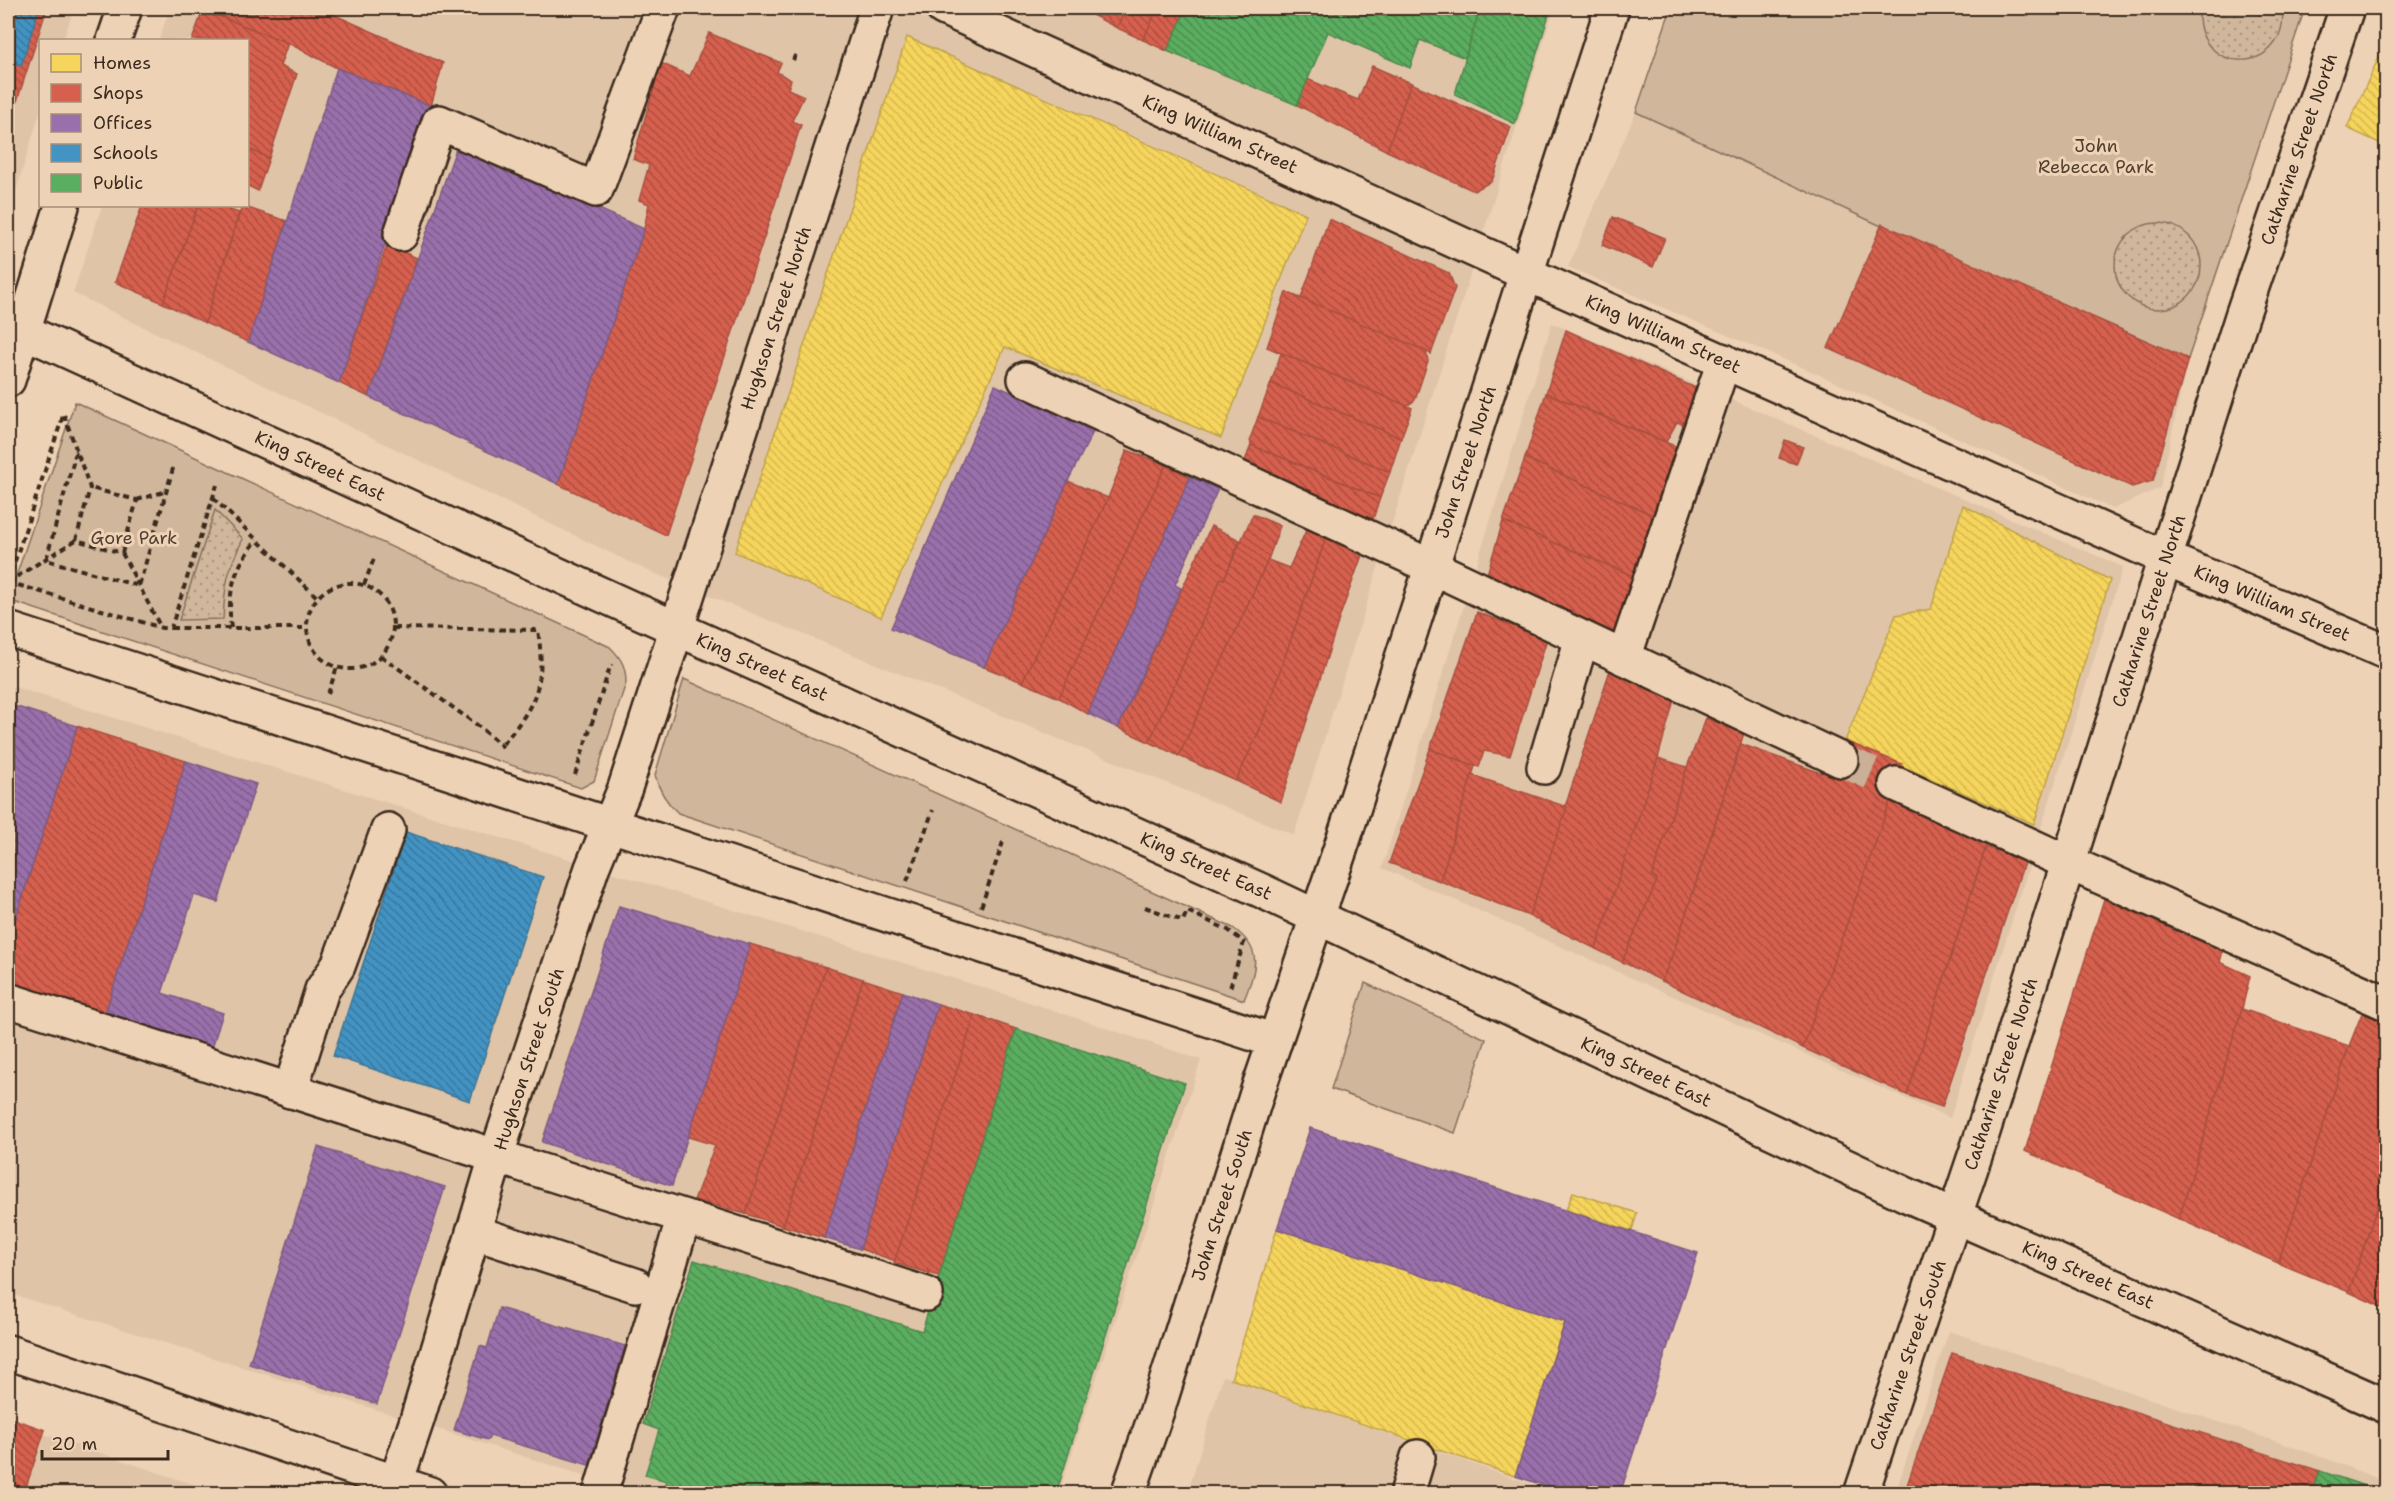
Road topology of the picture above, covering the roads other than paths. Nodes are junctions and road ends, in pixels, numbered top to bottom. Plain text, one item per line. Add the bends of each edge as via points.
1 (125, 8) edge
2 (663, 8) edge
3 (877, 8) edge
4 (942, 8) edge
5 (1612, 8) edge
6 (2347, 8) edge
7 (114, 39) edge
8 (62, 207) edge
9 (401, 234) dead end
10 (1527, 274) junction
11 (15, 328) edge
12 (1724, 361) junction
13 (1025, 379) dead end
14 (8, 380) edge
15 (2165, 558) junction
16 (1432, 567) junction
17 (8, 628) edge
18 (676, 628) junction
19 (1582, 638) junction
20 (2386, 652) edge
21 (1624, 658) junction
22 (1841, 760) tunnel mouth
23 (1544, 767) dead end
24 (1896, 784) tunnel mouth
25 (609, 824) junction
26 (388, 830) dead end
27 (2069, 863) junction
28 (1318, 916) junction
29 (8, 1000) edge
30 (2386, 1003) edge
31 (1275, 1041) junction
32 (290, 1091) junction
33 (496, 1157) junction
34 (1955, 1216) junction
35 (684, 1217) junction
36 (473, 1232) junction
37 (635, 1285) dead end
38 (926, 1294) dead end
39 (8, 1352) edge
40 (2386, 1406) edge
41 (1418, 1458) dead end
42 (394, 1488) edge
43 (430, 1494) edge
44 (600, 1494) edge
45 (1128, 1494) edge
46 (1407, 1494) edge
47 (1861, 1494) edge

1 - 7 street
2 - 9 street via 596,190 439,122
3 - 18 street, Hughson Street North
4 - 10 street, King William Street
5 - 10 street, John Street North
6 - 15 street, Catharine Street North
8 - 11 street
10 - 12 street, King William Street
10 - 16 street, John Street North
11 - 14 street
11 - 18 street, King Street East
12 - 15 street, King William Street
12 - 21 street
13 - 16 street
15 - 20 street, King William Street
15 - 27 street, Catharine Street North
16 - 19 street
16 - 28 street, John Street North
17 - 25 street
18 - 25 street, Hughson Street South via 625,788
18 - 28 street, King Street East
19 - 21 street
19 - 23 street
21 - 22 street
24 - 27 street
25 - 31 street
25 - 33 street, Hughson Street South
26 - 32 street via 338,966 322,990
27 - 30 street
27 - 34 street, Catharine Street North
28 - 31 street, John Street South
28 - 34 street, King Street East
29 - 32 street
31 - 45 street, John Street South
32 - 33 street
33 - 35 street
33 - 36 street, Hughson Street South
34 - 40 street, King Street East
34 - 47 street, Catharine Street South
35 - 38 street
35 - 44 street
36 - 37 street
36 - 42 street, Hughson Street South
39 - 42 street
41 - 46 street
42 - 43 street

